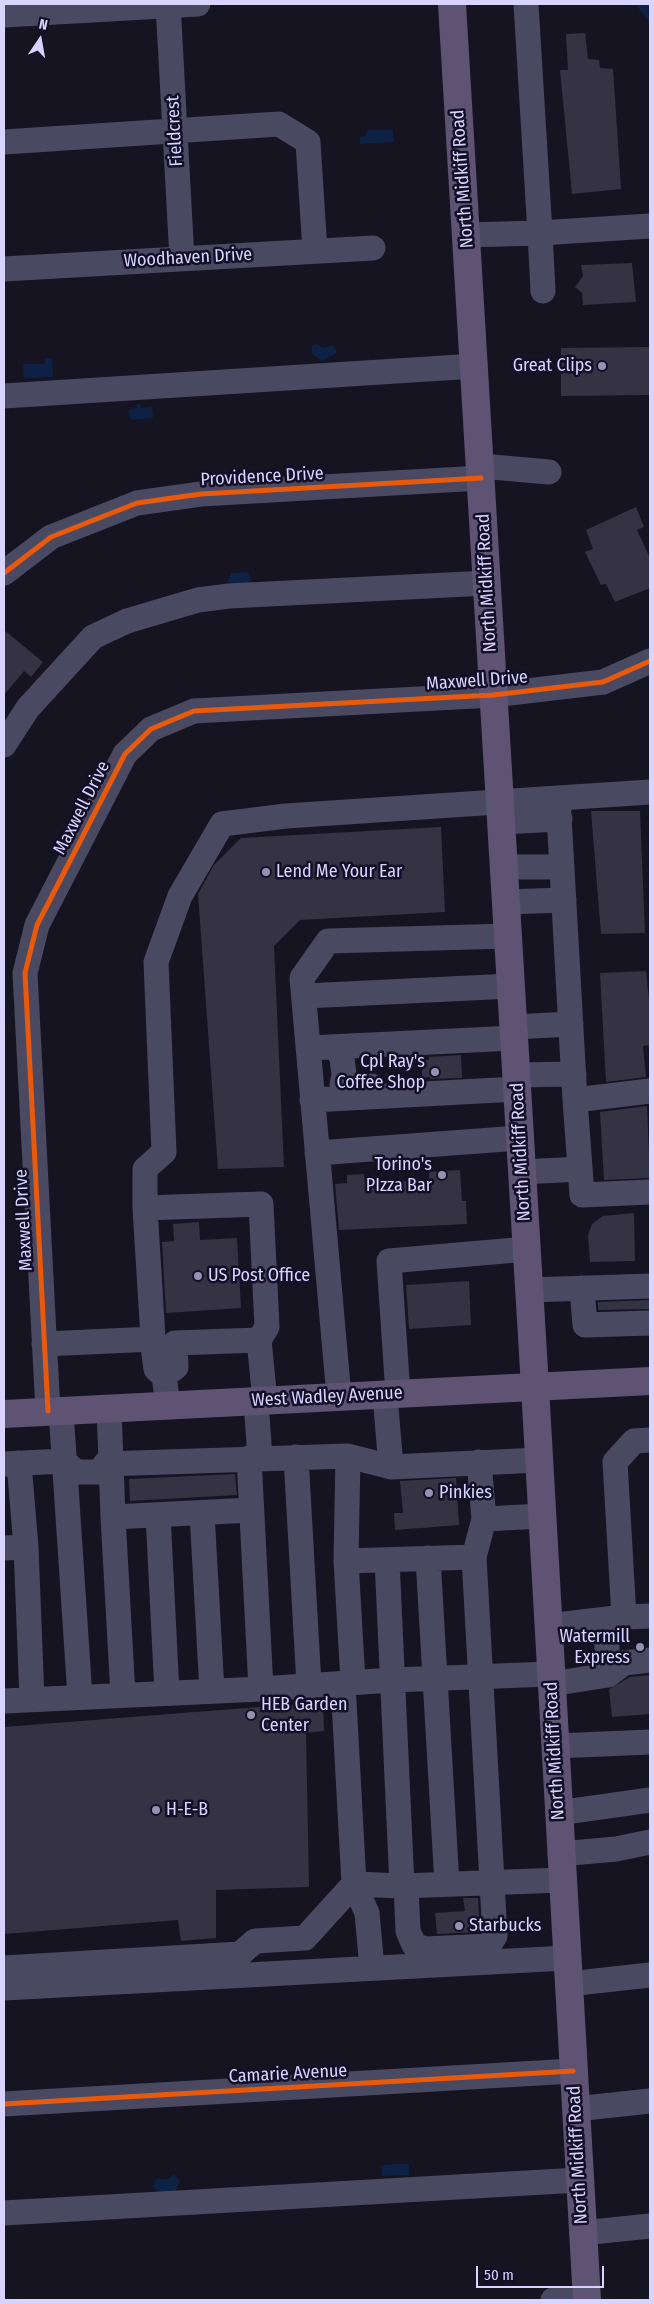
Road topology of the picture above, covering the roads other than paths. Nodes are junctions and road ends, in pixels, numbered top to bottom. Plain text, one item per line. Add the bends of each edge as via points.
1 (198, 4) edge
2 (452, 4) edge
3 (526, 4) edge
4 (168, 5) edge
5 (4, 15) edge
6 (175, 132) junction
7 (4, 142) edge
8 (650, 226) edge
9 (540, 233) junction
10 (466, 235) junction
11 (373, 248) dead end
12 (315, 251) junction
13 (182, 258) junction
14 (4, 269) edge
15 (543, 291) dead end
16 (475, 366) junction
17 (4, 396) edge
18 (481, 472) junction
19 (549, 472) dead end
20 (4, 573) edge
21 (487, 583) junction
22 (650, 661) edge
23 (493, 695) junction
24 (4, 745) edge
25 (650, 792) edge
26 (559, 808) junction
27 (500, 812) junction
28 (504, 866) junction
29 (562, 867) junction
30 (564, 900) junction
31 (506, 902) junction
32 (508, 936) junction
33 (511, 986) junction
34 (305, 996) junction
35 (571, 1024) junction
36 (514, 1032) junction
37 (309, 1048) junction
38 (336, 1049) junction
39 (574, 1074) junction
40 (517, 1082) junction
41 (468, 1092) junction
42 (650, 1092) edge
43 (312, 1100) junction
44 (575, 1100) junction
45 (519, 1138) junction
46 (317, 1153) junction
47 (580, 1169) junction
48 (522, 1172) junction
49 (650, 1192) edge
50 (146, 1208) junction
51 (527, 1250) junction
52 (650, 1286) edge
53 (582, 1288) junction
54 (529, 1290) junction
55 (650, 1323) edge
56 (153, 1339) junction
57 (259, 1340) junction
58 (44, 1344) junction
59 (164, 1376) junction
60 (650, 1381) edge
61 (535, 1387) junction
62 (392, 1394) junction
63 (339, 1397) junction
64 (261, 1401) junction
65 (168, 1405) junction
66 (109, 1408) junction
67 (54, 1411) junction
68 (4, 1414) edge
69 (650, 1440) edge
70 (348, 1456) junction
71 (296, 1457) junction
72 (254, 1458) junction
73 (539, 1460) junction
74 (64, 1461) junction
75 (479, 1462) junction
76 (11, 1463) edge
77 (112, 1464) junction
78 (391, 1466) junction
79 (252, 1510) junction
80 (202, 1513) junction
81 (158, 1515) junction
82 (542, 1516) junction
83 (113, 1517) junction
84 (484, 1519) junction
85 (15, 1547) edge
86 (474, 1557) junction
87 (428, 1558) junction
88 (387, 1560) junction
89 (346, 1561) junction
90 (650, 1616) edge
91 (615, 1618) junction
92 (548, 1626) junction
93 (650, 1660) edge
94 (608, 1675) junction
95 (480, 1677) junction
96 (435, 1678) junction
97 (551, 1679) junction
98 (392, 1680) junction
99 (348, 1683) junction
100 (309, 1685) junction
101 (261, 1688) junction
102 (212, 1691) junction
103 (167, 1693) junction
104 (123, 1695) junction
105 (80, 1697) junction
106 (32, 1699) junction
107 (4, 1701) edge
108 (650, 1742) edge
109 (555, 1746) junction
110 (650, 1800) edge
111 (558, 1813) junction
112 (650, 1842) edge
113 (561, 1867) junction
114 (492, 1883) junction
115 (354, 1884) junction
116 (447, 1884) junction
117 (404, 1886) junction
118 (4, 1968) edge
119 (372, 1968) junction
120 (567, 1971) junction
121 (650, 1975) edge
122 (4, 1988) edge
123 (573, 2071) junction
124 (650, 2100) edge
125 (4, 2104) edge
126 (575, 2108) junction
127 (579, 2180) junction
128 (4, 2213) edge
129 (650, 2226) edge
130 (582, 2232) junction
131 (587, 2299) edge
132 (553, 2300) edge

1 - 4 street
2 - 10 main road, North Midkiff Road
3 - 9 street
4 - 5 street
4 - 6 street, Fieldcrest
6 - 7 street
6 - 12 street via 280,124 308,142
6 - 13 street, Fieldcrest
8 - 9 street
9 - 10 street
9 - 15 street
10 - 16 main road, North Midkiff Road
11 - 12 street, Woodhaven Drive
12 - 13 street, Woodhaven Drive
13 - 14 street, Woodhaven Drive
16 - 17 street
16 - 18 main road, North Midkiff Road
18 - 19 street, Providence Drive
18 - 20 street, Providence Drive via 201,494 137,503 51,537
18 - 21 main road, North Midkiff Road
21 - 23 main road, North Midkiff Road
21 - 24 street via 229,596 198,600 127,622 93,637 28,708
22 - 23 street, Maxwell Drive via 603,682
23 - 27 main road, North Midkiff Road
23 - 58 street, Maxwell Drive via 194,711 151,729 125,754 37,925 25,973
25 - 26 street
26 - 27 street
26 - 29 street
27 - 28 main road, North Midkiff Road
27 - 50 street via 286,816 222,824 180,896 156,962 164,1152 145,1169
28 - 29 street
28 - 31 main road, North Midkiff Road
29 - 30 street
30 - 31 street
30 - 35 street
31 - 32 main road, North Midkiff Road
32 - 33 main road, North Midkiff Road
32 - 34 street via 328,941 302,978
33 - 34 street
33 - 36 main road, North Midkiff Road
34 - 37 street
35 - 36 street
35 - 39 street
36 - 38 street
36 - 40 main road, North Midkiff Road
37 - 38 street
37 - 43 street
38 - 41 street via 342,1058 342,1085 460,1085
39 - 40 street
39 - 44 street
40 - 41 street
40 - 45 main road, North Midkiff Road
41 - 43 street
42 - 44 street
43 - 46 street
44 - 47 street
45 - 46 street
45 - 48 main road, North Midkiff Road
46 - 63 street
47 - 48 street
47 - 49 street via 582,1195
48 - 51 main road, North Midkiff Road
50 - 56 street
50 - 57 street via 261,1204 267,1327
51 - 54 main road, North Midkiff Road
51 - 62 street via 389,1261
52 - 53 street
53 - 54 street
53 - 55 street via 585,1325
54 - 61 main road, North Midkiff Road
56 - 58 street
56 - 59 street via 156,1369
57 - 59 street via 175,1343 176,1367
57 - 64 street
58 - 67 street, Maxwell Drive
59 - 65 street
60 - 61 main road, West Wadley Avenue
61 - 62 main road, West Wadley Avenue
61 - 73 main road, North Midkiff Road
62 - 63 main road, West Wadley Avenue
62 - 78 street
63 - 64 main road, West Wadley Avenue
64 - 65 main road, West Wadley Avenue
64 - 72 street
65 - 66 main road, West Wadley Avenue
66 - 67 main road, West Wadley Avenue
66 - 77 street
67 - 68 main road, West Wadley Avenue
67 - 74 street, Maxwell Drive
69 - 91 street via 634,1441 615,1462
70 - 71 street
70 - 78 street
70 - 89 street
71 - 72 street
71 - 100 street
72 - 77 street
72 - 79 street
73 - 75 street
73 - 82 main road, North Midkiff Road
74 - 76 street
74 - 77 street via 76,1472 101,1472 104,1464
74 - 105 street, Maxwell Drive
75 - 78 street
75 - 84 street
76 - 85 street
77 - 83 street
79 - 80 street
79 - 101 street
80 - 81 street
80 - 102 street
81 - 83 street
81 - 103 street
82 - 84 street
82 - 92 main road, North Midkiff Road
83 - 104 street
84 - 86 street
85 - 106 street
86 - 87 street
86 - 95 street
87 - 88 street
87 - 96 street
88 - 89 street
88 - 98 street
89 - 99 street
90 - 91 street
91 - 92 street
91 - 94 street
92 - 97 main road, North Midkiff Road
93 - 94 street via 624,1663
94 - 97 street
95 - 96 street
95 - 97 street
95 - 114 street
96 - 98 street
96 - 116 street
97 - 109 main road, North Midkiff Road
98 - 99 street
98 - 117 street
99 - 100 street
99 - 115 street
100 - 101 street
101 - 102 street
102 - 103 street
103 - 104 street
104 - 105 street
105 - 106 street
106 - 107 street
108 - 109 street
109 - 111 main road, North Midkiff Road
110 - 111 street
111 - 113 main road, North Midkiff Road
112 - 113 street
113 - 114 street
113 - 120 main road, North Midkiff Road
114 - 116 street
114 - 117 street via 495,1936 488,1946 426,1949 414,1945 408,1931
115 - 117 street
115 - 118 street via 305,1938 255,1941 240,1954
115 - 119 street via 367,1913
116 - 117 street
119 - 120 street
119 - 122 street
120 - 121 street
120 - 123 main road, North Midkiff Road
123 - 125 street, Camarie Avenue
123 - 126 main road, North Midkiff Road
124 - 126 street
126 - 127 main road, North Midkiff Road
127 - 128 street
127 - 130 main road, North Midkiff Road
129 - 130 street
130 - 131 main road, North Midkiff Road
131 - 132 street

